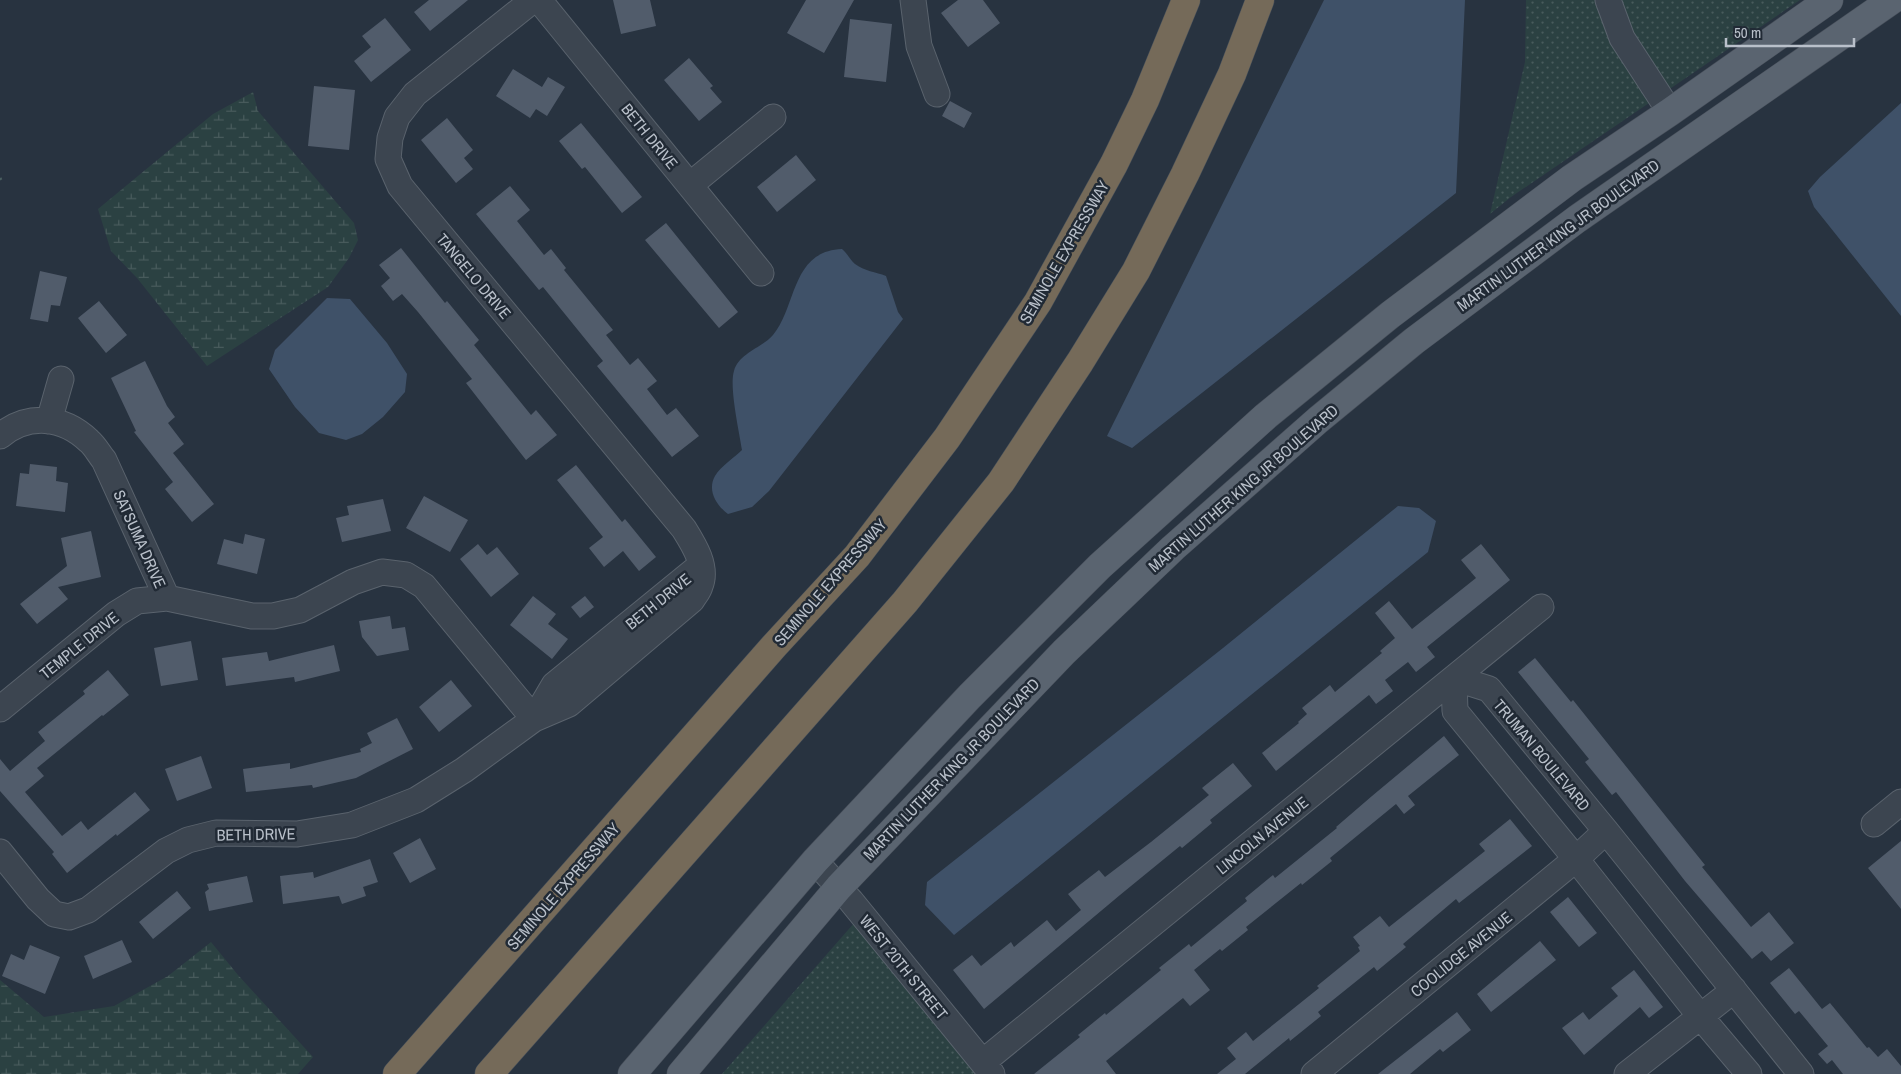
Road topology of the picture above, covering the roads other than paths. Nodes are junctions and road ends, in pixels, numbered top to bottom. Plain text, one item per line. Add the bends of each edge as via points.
1 (533, 0) edge
2 (540, 0) edge
3 (913, 0) edge
4 (1186, 0) edge
5 (1260, 0) edge
6 (1608, 0) edge
7 (1829, 0) edge
8 (1892, 0) edge
9 (937, 94) dead end
10 (1670, 112) junction
11 (773, 117) dead end
12 (1689, 141) junction
13 (690, 185) junction
14 (761, 273) dead end
15 (61, 379) dead end
16 (48, 421) junction
17 (0, 436) edge
18 (701, 565) joint
19 (167, 598) junction
20 (1542, 607) dead end
21 (1454, 678) junction
22 (0, 709) edge
23 (534, 719) junction
24 (1901, 802) edge
25 (1874, 824) dead end
26 (1606, 831) junction
27 (0, 852) edge
28 (1576, 860) junction
29 (815, 861) junction
30 (839, 887) junction
31 (1734, 990) junction
32 (1700, 1016) junction
33 (987, 1068) edge
34 (397, 1074) edge
35 (489, 1074) edge
36 (632, 1074) edge
37 (681, 1074) edge
38 (1314, 1074) edge
39 (1627, 1074) edge
40 (1749, 1074) edge
41 (1801, 1074) edge

1 - 18 street, TANGELO DRIVE via 415,94 397,116 388,159 400,186 684,529 698,552
2 - 13 street, BETH DRIVE
3 - 9 street via 920,46
4 - 34 highway, SEMINOLE EXPRESSWAY via 1145,100 1114,164 1038,302 947,438 856,556
5 - 35 highway via 1232,74 1136,271 1001,482 904,602
6 - 10 street via 1622,38
7 - 10 main road
8 - 12 main road, MARTIN LUTHER KING JR BOULEVARD
10 - 12 main road
10 - 29 main road via 1572,178 1463,258 1266,416 1100,566 970,696
11 - 13 street
12 - 30 main road, MARTIN LUTHER KING JR BOULEVARD via 1569,224 1414,341 1318,420 1173,548 1064,652
13 - 14 street, BETH DRIVE
15 - 16 street
16 - 17 street, SATSUMA DRIVE via 38,419 20,424
16 - 19 street, SATSUMA DRIVE via 83,436 104,460
18 - 23 street, BETH DRIVE via 701,585 692,600 569,704
19 - 22 street, TEMPLE DRIVE via 137,601 116,614
19 - 23 street, SATSUMA DRIVE via 252,616 273,616 300,610 353,582 382,572 406,575 424,586
20 - 21 street, LINCOLN AVENUE
21 - 26 street, TRUMAN BOULEVARD via 1488,690
21 - 28 street via 1454,711
21 - 33 street, LINCOLN AVENUE
23 - 27 street, BETH DRIVE via 416,800 352,825 324,830 296,834 216,833 188,840 166,851 88,910 69,917 54,914
24 - 25 street
26 - 28 street, COOLIDGE AVENUE
26 - 31 street, TRUMAN BOULEVARD
28 - 32 street
28 - 38 street, COOLIDGE AVENUE
29 - 30 street, WEST 20TH STREET
29 - 36 main road
30 - 33 street, WEST 20TH STREET
30 - 37 main road, MARTIN LUTHER KING JR BOULEVARD
31 - 32 street
31 - 41 street, TRUMAN BOULEVARD
32 - 39 street
32 - 40 street

